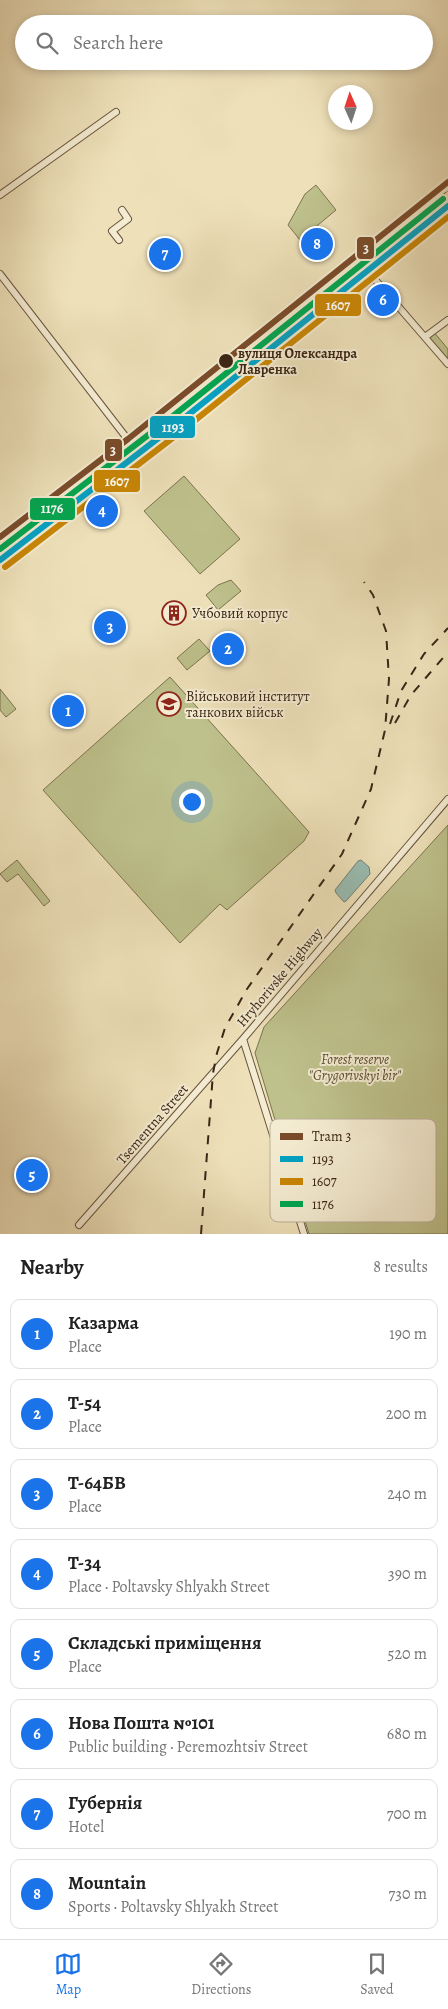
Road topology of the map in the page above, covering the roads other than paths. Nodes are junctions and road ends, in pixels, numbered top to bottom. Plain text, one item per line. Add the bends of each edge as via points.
1 (116, 112) dead end
2 (0, 195) edge
3 (448, 196) edge
4 (448, 206) edge
5 (122, 210) dead end
6 (119, 240) dead end
7 (365, 268) junction
8 (0, 274) edge
9 (448, 320) edge
10 (425, 337) junction
11 (448, 364) edge
12 (136, 450) junction
13 (0, 550) edge
14 (0, 560) edge
15 (448, 798) edge
16 (243, 1039) junction
17 (270, 1125) edge
18 (300, 1222) edge
19 (79, 1225) dead end
20 (304, 1234) edge

1 - 2 street
3 - 7 main road
4 - 7 main road
5 - 6 street via 128,219 112,230
7 - 10 street
7 - 12 main road
8 - 12 street
9 - 10 street
10 - 11 street
12 - 13 main road
12 - 14 main road
15 - 16 street, Hryhorivske Highway
16 - 17 street, Hryhorivske Highway
16 - 19 street, Tsementna Street
18 - 20 street, Hryhorivske Highway

